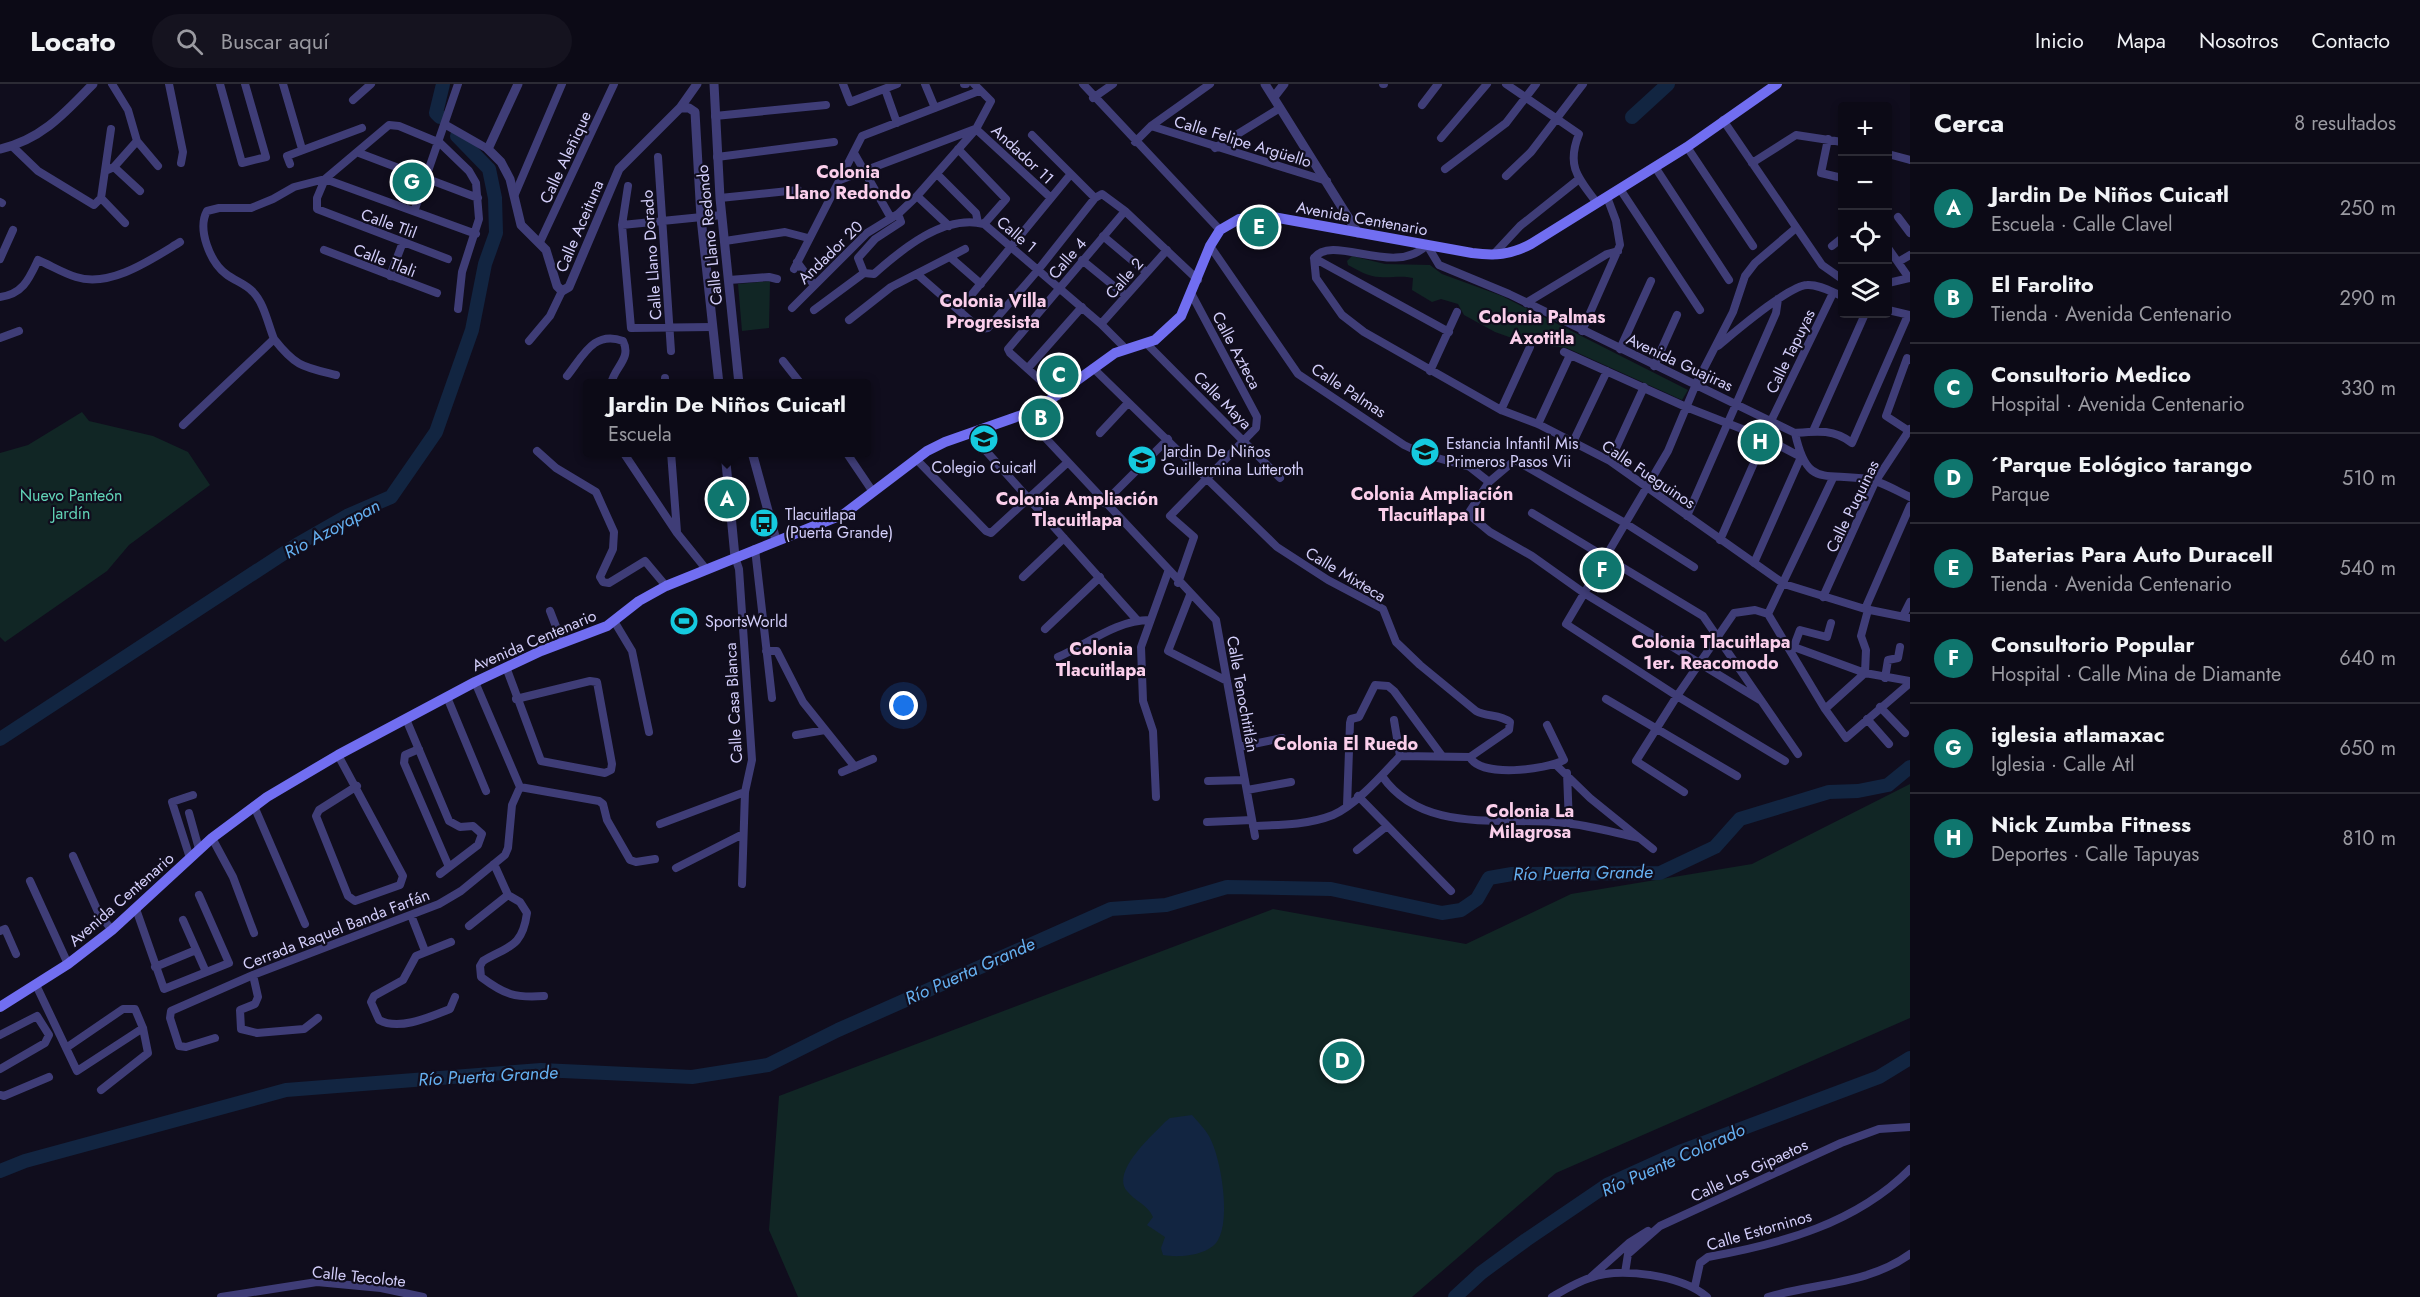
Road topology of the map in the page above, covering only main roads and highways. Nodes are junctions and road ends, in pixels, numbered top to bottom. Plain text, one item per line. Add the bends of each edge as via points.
1 (1777, 84) edge
2 (1763, 88) edge
3 (0, 1007) edge

1 - 2 main road, Avenida Centenario
2 - 3 main road, Avenida Centenario via 1687,147 1509,254 1492,256 1273,217 1239,219 1220,230 1177,323 1162,336 1093,368 1047,404 935,446 844,514 666,586 614,621 475,682 338,755 254,806 199,849 112,930 68,964

